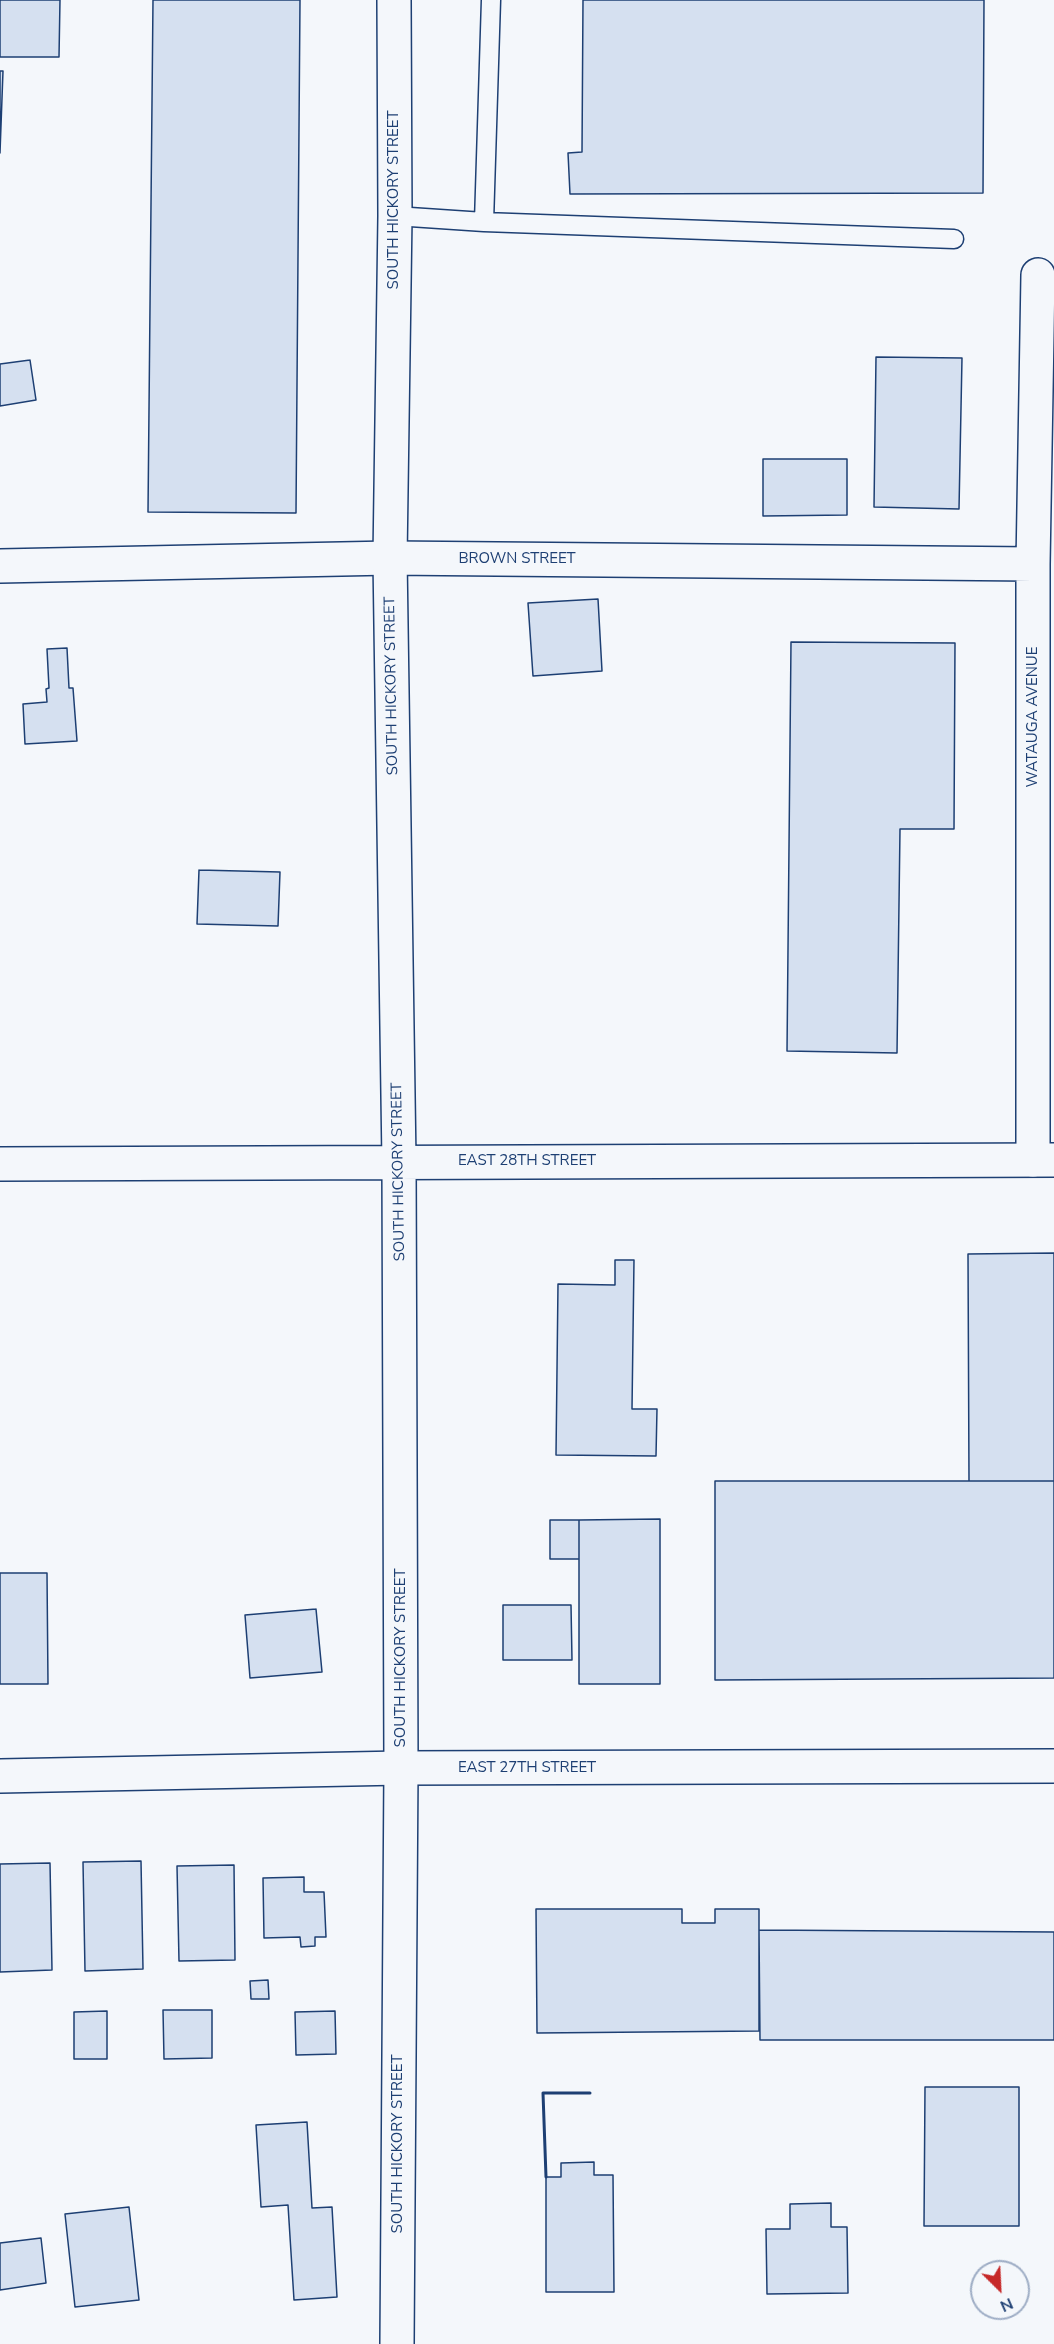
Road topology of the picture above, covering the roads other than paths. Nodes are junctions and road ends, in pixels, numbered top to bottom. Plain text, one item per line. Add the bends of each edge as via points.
1 (394, 0) edge
2 (491, 0) edge
3 (395, 216) junction
4 (484, 222) junction
5 (954, 239) dead end
6 (1038, 275) dead end
7 (390, 558) junction
8 (1033, 564) junction
9 (0, 566) edge
10 (1043, 1160) edge
11 (399, 1162) junction
12 (0, 1164) edge
13 (1054, 1766) edge
14 (401, 1768) junction
15 (0, 1776) edge
16 (397, 2344) edge

1 - 3 street, SOUTH HICKORY STREET
2 - 4 lane
3 - 4 lane
3 - 7 street, SOUTH HICKORY STREET
4 - 5 lane
6 - 8 street, WATAUGA AVENUE
7 - 8 street, BROWN STREET
7 - 9 street, BROWN STREET
7 - 11 street, SOUTH HICKORY STREET
8 - 10 street, WATAUGA AVENUE
10 - 11 street, EAST 28TH STREET
11 - 12 street, EAST 28TH STREET
11 - 14 street, SOUTH HICKORY STREET
13 - 14 street, EAST 27TH STREET
14 - 15 street, EAST 27TH STREET
14 - 16 street, SOUTH HICKORY STREET

